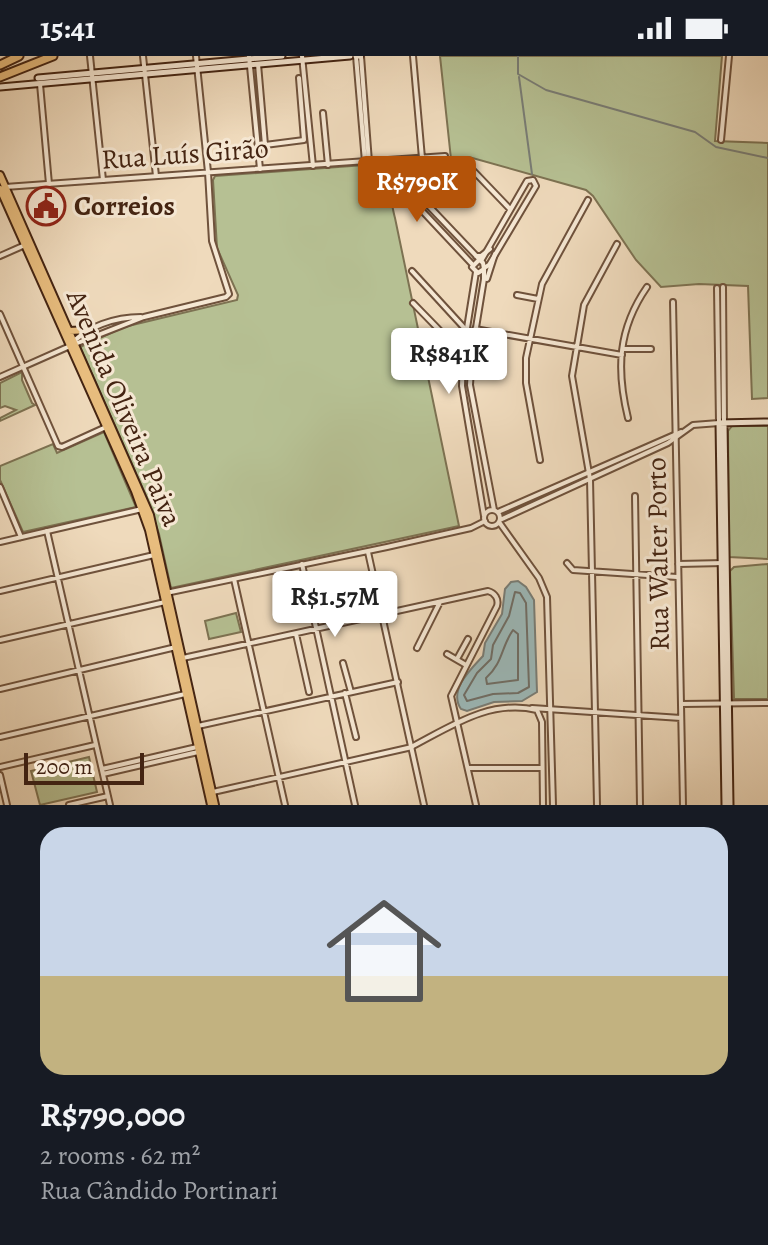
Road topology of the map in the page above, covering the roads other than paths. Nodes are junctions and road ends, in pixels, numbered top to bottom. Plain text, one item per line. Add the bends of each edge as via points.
1 (19, 56) edge
2 (53, 56) edge
3 (90, 56) edge
4 (143, 56) edge
5 (196, 56) edge
6 (282, 56) edge
7 (357, 56) edge
8 (413, 56) edge
9 (729, 56) edge
10 (302, 58) edge
11 (249, 60) edge
12 (34, 64) junction
13 (258, 64) junction
14 (0, 65) edge
15 (197, 67) junction
16 (146, 72) junction
17 (92, 76) junction
18 (0, 77) edge
19 (299, 78) dead end
20 (39, 81) junction
21 (0, 87) edge
22 (323, 113) dead end
23 (721, 140) dead end
24 (445, 156) dead end
25 (422, 158) junction
26 (385, 161) junction
27 (464, 161) dead end
28 (367, 162) junction
29 (328, 165) junction
30 (313, 166) junction
31 (379, 166) junction
32 (260, 169) junction
33 (208, 172) junction
34 (0, 175) edge
35 (156, 176) junction
36 (103, 180) junction
37 (49, 184) junction
38 (2, 188) edge
39 (588, 200) dead end
40 (510, 209) junction
41 (438, 222) junction
42 (617, 244) dead end
43 (25, 245) junction
44 (495, 254) junction
45 (0, 256) edge
46 (478, 259) junction
47 (472, 264) junction
48 (484, 269) junction
49 (412, 271) dead end
50 (476, 272) junction
51 (483, 285) junction
52 (647, 287) dead end
53 (720, 287) dead end
54 (517, 295) dead end
55 (538, 299) junction
56 (673, 302) dead end
57 (413, 303) dead end
58 (0, 314) edge
59 (144, 317) junction
60 (93, 328) junction
61 (475, 329) junction
62 (69, 331) junction
63 (467, 331) junction
64 (98, 334) junction
65 (530, 340) junction
66 (73, 344) junction
67 (576, 348) junction
68 (651, 349) dead end
69 (464, 350) junction
70 (622, 352) junction
71 (472, 354) junction
72 (471, 366) junction
73 (23, 367) junction
74 (462, 367) junction
75 (0, 377) edge
76 (628, 418) dead end
77 (768, 422) edge
78 (721, 423) junction
79 (106, 427) junction
80 (676, 436) junction
81 (540, 460) dead end
82 (590, 476) junction
83 (0, 487) edge
84 (550, 493) junction
85 (635, 496) dead end
86 (144, 509) junction
87 (496, 511) junction
88 (484, 518) junction
89 (499, 521) junction
90 (47, 531) junction
91 (21, 537) junction
92 (0, 542) edge
93 (368, 552) junction
94 (155, 555) junction
95 (567, 563) dead end
96 (725, 563) junction
97 (302, 564) junction
98 (678, 564) junction
99 (591, 571) junction
100 (636, 575) junction
101 (58, 577) junction
102 (678, 577) junction
103 (234, 579) junction
104 (0, 591) edge
105 (166, 593) junction
106 (343, 593) dead end
107 (165, 602) junction
108 (440, 602) junction
109 (383, 615) junction
110 (350, 621) junction
111 (69, 623) junction
112 (317, 629) junction
113 (296, 634) junction
114 (468, 639) dead end
115 (0, 640) edge
116 (250, 643) junction
117 (176, 647) junction
118 (417, 648) dead end
119 (447, 654) dead end
120 (183, 658) junction
121 (457, 659) junction
122 (343, 663) dead end
123 (466, 665) junction
124 (80, 670) junction
125 (398, 682) junction
126 (0, 689) edge
127 (309, 692) dead end
128 (348, 692) junction
129 (188, 694) junction
130 (332, 696) junction
131 (768, 703) edge
132 (681, 704) junction
133 (726, 704) junction
134 (531, 708) junction
135 (551, 708) junction
136 (265, 711) junction
137 (594, 711) junction
138 (638, 714) junction
139 (89, 716) junction
140 (681, 718) junction
141 (457, 723) junction
142 (198, 726) junction
143 (0, 737) edge
144 (356, 737) dead end
145 (96, 745) junction
146 (412, 747) junction
147 (198, 750) junction
148 (345, 762) junction
149 (0, 767) edge
150 (468, 768) junction
151 (542, 768) junction
152 (102, 772) junction
153 (0, 775) edge
154 (279, 776) junction
155 (2, 790) edge
156 (213, 792) junction
157 (108, 796) junction
158 (7, 805) edge
159 (69, 805) edge
160 (110, 805) edge
161 (211, 805) edge
162 (285, 805) edge
163 (355, 805) edge
164 (424, 805) edge
165 (476, 805) edge
166 (543, 805) edge
167 (553, 805) edge
168 (597, 805) edge
169 (640, 805) edge
170 (683, 805) edge
171 (728, 805) edge

1 - 14 highway
2 - 12 highway
3 - 17 street
4 - 16 street
5 - 15 street
6 - 11 main road
7 - 10 main road
7 - 28 street
8 - 25 street
9 - 23 street
10 - 13 main road
10 - 30 street
11 - 13 main road
11 - 15 main road
11 - 32 street
12 - 18 highway
12 - 20 main road
13 - 19 street via 265,145 303,141
15 - 16 main road
15 - 33 street
16 - 17 main road
16 - 35 street
17 - 20 main road
17 - 36 street
20 - 21 main road
20 - 37 street
22 - 29 street
24 - 25 street
25 - 26 street
26 - 28 street, Rua Luís Girão
26 - 31 street
26 - 41 street
27 - 40 street
28 - 29 street, Rua Luís Girão
28 - 31 street
29 - 30 street, Rua Luís Girão
30 - 32 street, Rua Luís Girão
31 - 41 street
32 - 33 street, Rua Luís Girão
33 - 35 street, Rua Luís Girão
33 - 59 street via 212,241 230,289 226,297
34 - 38 main road, Avenida Oliveira Paiva
35 - 36 street, Rua Luís Girão
36 - 37 street, Rua Luís Girão
37 - 38 street, Rua Luís Girão
38 - 43 main road, Avenida Oliveira Paiva
38 - 62 main road, Avenida Oliveira Paiva
39 - 55 street
40 - 44 street via 527,181 534,181 536,186
40 - 46 street via 490,249
41 - 46 street
41 - 47 street
42 - 67 street via 584,305
43 - 45 street
43 - 66 main road, Avenida Oliveira Paiva
44 - 48 street
44 - 51 street
46 - 47 street
46 - 48 street
47 - 50 street
48 - 50 street
48 - 51 street
49 - 63 street
50 - 63 street
51 - 61 street
52 - 70 street via 630,320
53 - 78 street
54 - 55 street
55 - 65 street
56 - 80 street, Rua Walter Porto
57 - 69 street
58 - 73 street
59 - 60 street
59 - 64 street
60 - 62 main road
60 - 64 street via 100,329
60 - 66 street
61 - 65 street
61 - 71 street
62 - 66 main road, Avenida Oliveira Paiva
63 - 69 street
64 - 66 street
65 - 67 street
65 - 81 street via 526,383
66 - 73 street
66 - 79 main road, Avenida Oliveira Paiva
66 - 86 main road, Avenida Oliveira Paiva
67 - 70 street
67 - 82 street via 572,376
68 - 70 street
69 - 71 street
69 - 74 street
70 - 76 street via 619,375
71 - 72 street
72 - 74 street
72 - 87 street via 472,402
73 - 75 street
73 - 79 street via 58,446
74 - 88 street
77 - 78 main road
78 - 80 street via 696,424
78 - 96 main road
79 - 86 main road, Avenida Oliveira Paiva
80 - 82 street
80 - 98 street, Rua Walter Porto
82 - 84 street
82 - 99 street
83 - 91 street
84 - 87 street
84 - 89 street
85 - 100 street
86 - 90 street
86 - 94 main road, Avenida Oliveira Paiva
86 - 105 main road, Avenida Oliveira Paiva via 156,534
87 - 88 street via 487,511
87 - 89 street
88 - 89 street via 491,526
88 - 93 street via 471,528
89 - 135 street via 546,593
90 - 91 street
90 - 101 street
91 - 92 street
93 - 97 street
93 - 109 street
94 - 101 street
94 - 105 main road, Avenida Oliveira Paiva
95 - 99 street via 573,570
96 - 98 street
96 - 133 main road
97 - 103 street
97 - 112 street
98 - 102 street, Rua Walter Porto
99 - 100 street
99 - 137 street
100 - 102 street
100 - 138 street
101 - 104 street
101 - 111 street
102 - 132 street, Rua Walter Porto
103 - 105 street
103 - 116 street
105 - 107 main road, Avenida Oliveira Paiva
105 - 120 main road, Avenida Oliveira Paiva
106 - 110 street
107 - 111 street
107 - 117 main road, Avenida Oliveira Paiva
108 - 109 street
108 - 118 street
108 - 123 street via 488,591 495,595 498,604
109 - 110 street
109 - 125 street
110 - 112 street
111 - 115 street
111 - 124 street
112 - 113 street
112 - 130 street
113 - 116 street
113 - 127 street
114 - 121 street
116 - 120 street
116 - 136 street
117 - 124 street
117 - 129 main road, Avenida Oliveira Paiva
119 - 121 street
120 - 129 main road, Avenida Oliveira Paiva
121 - 123 street
122 - 128 street
123 - 141 street via 451,696
124 - 126 street
124 - 139 street
125 - 128 street
125 - 146 street
128 - 130 street
128 - 144 street
129 - 139 street
129 - 142 main road, Avenida Oliveira Paiva
129 - 147 main road, Avenida Oliveira Paiva
130 - 136 street
130 - 148 street
131 - 133 street
132 - 133 street
132 - 140 street, Rua Walter Porto
133 - 171 main road
134 - 135 street
134 - 141 street via 493,708
134 - 151 street via 540,714
135 - 137 street
135 - 167 street
136 - 142 street
136 - 154 street
137 - 138 street
137 - 168 street
138 - 140 street
138 - 169 street
139 - 143 street
139 - 145 street
140 - 170 street, Rua Walter Porto
141 - 146 street
141 - 150 street
142 - 156 main road, Avenida Oliveira Paiva
145 - 149 street
145 - 152 street
146 - 148 street
146 - 164 street
147 - 152 street
147 - 161 main road, Avenida Oliveira Paiva
148 - 154 street
148 - 163 street
150 - 151 street
150 - 165 street
151 - 166 street
152 - 157 street
153 - 155 street
154 - 156 street
154 - 162 street
155 - 158 street
156 - 161 main road, Avenida Oliveira Paiva
157 - 159 street
157 - 160 street

